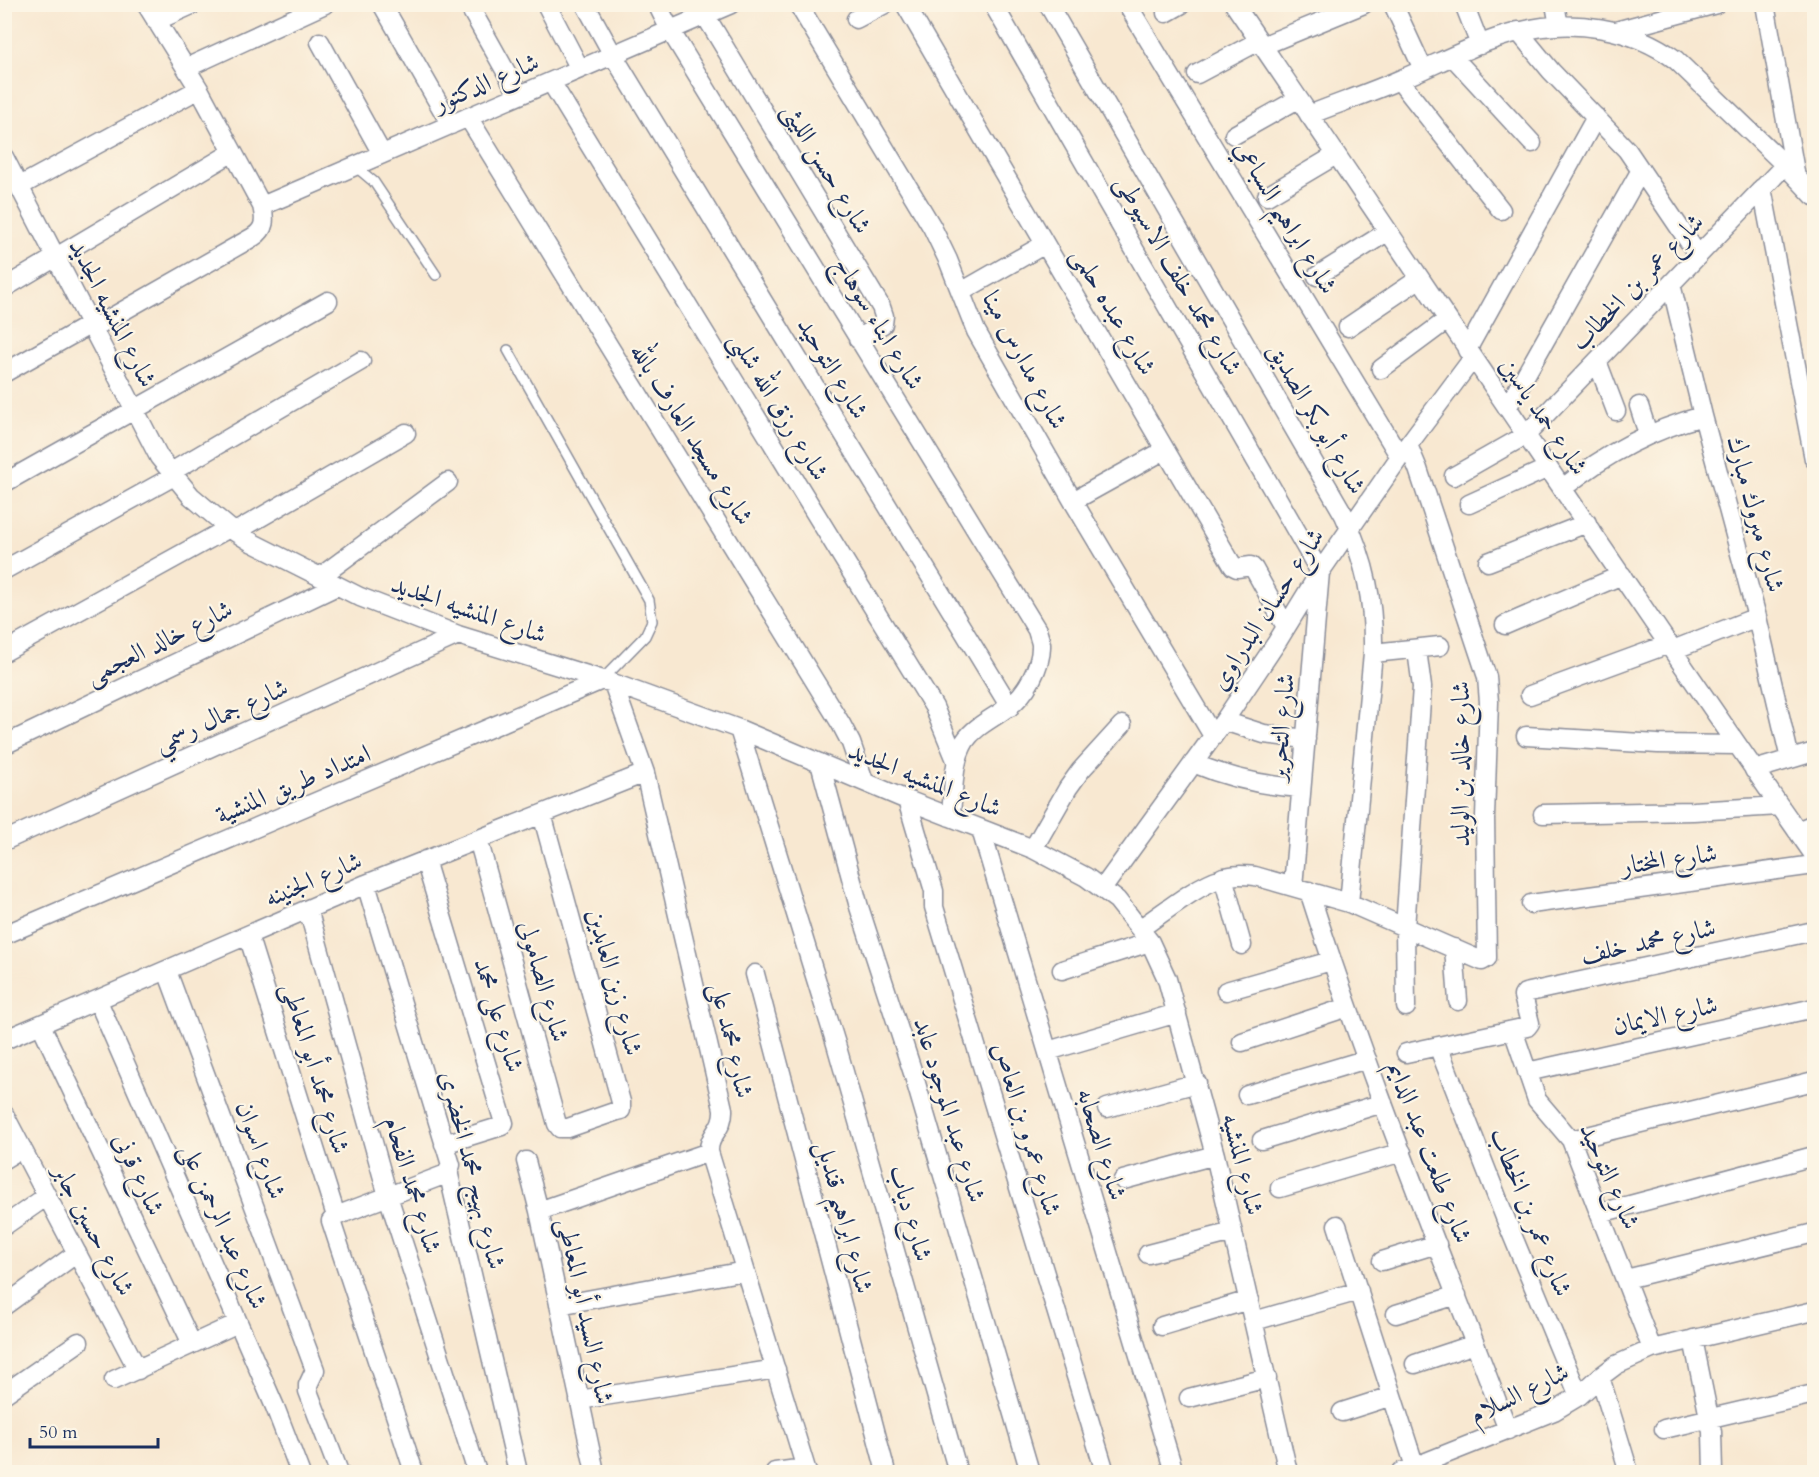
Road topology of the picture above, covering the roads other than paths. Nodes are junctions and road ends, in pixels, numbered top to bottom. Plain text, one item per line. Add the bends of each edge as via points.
1 (146, 4) edge
2 (194, 4) edge
3 (325, 4) edge
4 (382, 4) edge
5 (468, 4) edge
6 (546, 4) edge
7 (585, 4) edge
8 (657, 4) edge
9 (798, 4) edge
10 (885, 4) edge
11 (905, 4) edge
12 (993, 4) edge
13 (1048, 4) edge
14 (1127, 4) edge
15 (1234, 4) edge
16 (1364, 4) edge
17 (1393, 4) edge
18 (1464, 4) edge
19 (1555, 4) edge
20 (1716, 4) edge
21 (1765, 4) edge
22 (728, 5) edge
23 (705, 15) junction
24 (856, 19) dead end
25 (156, 21) junction
26 (1559, 26) junction
27 (670, 30) junction
28 (1616, 31) junction
29 (1518, 32) junction
30 (320, 42) dead end
31 (1261, 44) junction
32 (1480, 45) junction
33 (613, 55) junction
34 (1453, 57) junction
35 (186, 68) junction
36 (580, 69) junction
37 (1424, 69) junction
38 (1197, 74) dead end
39 (1399, 80) junction
40 (551, 82) junction
41 (199, 89) junction
42 (519, 95) junction
43 (1298, 99) junction
44 (1309, 115) junction
45 (468, 117) junction
46 (1596, 117) junction
47 (451, 125) junction
48 (1234, 135) dead end
49 (1532, 143) dead end
50 (233, 152) junction
51 (382, 154) junction
52 (1335, 155) junction
53 (4, 157) edge
54 (355, 166) junction
55 (1641, 170) junction
56 (1791, 171) junction
57 (20, 186) junction
58 (1762, 188) junction
59 (1268, 196) dead end
60 (1815, 196) edge
61 (262, 206) junction
62 (1501, 210) dead end
63 (1387, 232) junction
64 (1045, 244) junction
65 (1698, 255) junction
66 (57, 259) junction
67 (436, 275) dead end
68 (1317, 276) dead end
69 (1419, 279) junction
70 (1671, 284) junction
71 (4, 288) edge
72 (961, 292) junction
73 (328, 301) dead end
74 (1447, 320) junction
75 (92, 326) junction
76 (1348, 327) dead end
77 (858, 339) junction
78 (508, 350) dead end
79 (1470, 354) junction
80 (361, 361) dead end
81 (1597, 361) junction
82 (1381, 369) dead end
83 (4, 373) edge
84 (1639, 406) dead end
85 (1507, 408) junction
86 (135, 411) junction
87 (1616, 411) dead end
88 (1703, 416) junction
89 (406, 433) dead end
90 (1648, 434) junction
91 (1526, 435) junction
92 (1165, 450) junction
93 (1404, 451) junction
94 (1815, 459) edge
95 (1548, 468) junction
96 (172, 474) junction
97 (1454, 476) dead end
98 (448, 482) dead end
99 (4, 483) edge
100 (1563, 488) junction
101 (1073, 501) junction
102 (1468, 504) dead end
103 (1587, 523) junction
104 (1350, 529) junction
105 (232, 530) junction
106 (1488, 562) dead end
107 (4, 570) edge
108 (1320, 572) junction
109 (1622, 575) junction
110 (320, 577) junction
111 (337, 586) junction
112 (1758, 617) junction
113 (1505, 625) dead end
114 (1286, 627) junction
115 (458, 635) junction
116 (1440, 646) dead end
117 (1671, 647) junction
118 (1417, 650) junction
119 (4, 652) edge
120 (1372, 653) junction
121 (607, 682) junction
122 (1530, 695) dead end
123 (1010, 706) junction
124 (1224, 721) junction
125 (1122, 724) dead end
126 (739, 729) junction
127 (1213, 736) junction
128 (1526, 736) dead end
129 (1306, 739) junction
130 (4, 745) edge
131 (1737, 745) junction
132 (1815, 752) edge
133 (1790, 759) junction
134 (956, 760) junction
135 (819, 763) junction
136 (1193, 763) junction
137 (1754, 770) junction
138 (645, 773) junction
139 (864, 781) junction
140 (1302, 788) junction
141 (907, 800) junction
142 (1780, 806) junction
143 (542, 814) junction
144 (1544, 814) dead end
145 (950, 817) junction
146 (1815, 824) edge
147 (981, 830) junction
148 (1797, 831) junction
149 (478, 839) junction
150 (4, 841) edge
151 (1033, 849) junction
152 (1815, 855) edge
153 (425, 860) junction
154 (1815, 865) edge
155 (1223, 877) junction
156 (366, 884) junction
157 (1103, 888) junction
158 (1301, 889) junction
159 (1349, 903) junction
160 (1531, 904) dead end
161 (308, 909) junction
162 (1405, 928) junction
163 (1815, 931) edge
164 (4, 935) edge
165 (248, 935) junction
166 (1145, 935) junction
167 (1242, 945) dead end
168 (1454, 948) junction
169 (1331, 961) junction
170 (1062, 970) dead end
171 (167, 971) junction
172 (755, 974) dead end
173 (1226, 991) dead end
174 (98, 1001) junction
175 (1458, 1001) dead end
176 (1406, 1006) dead end
177 (1348, 1007) junction
178 (1815, 1008) edge
179 (1177, 1013) junction
180 (41, 1024) junction
181 (1521, 1028) junction
182 (4, 1040) edge
183 (1242, 1042) dead end
184 (1438, 1046) junction
185 (1047, 1051) junction
186 (1406, 1053) dead end
187 (1367, 1059) junction
188 (1527, 1071) junction
189 (1815, 1081) edge
190 (1197, 1083) junction
191 (1247, 1095) dead end
192 (1383, 1103) junction
193 (1107, 1108) dead end
194 (4, 1114) edge
195 (568, 1128) joint
196 (1262, 1140) dead end
197 (1571, 1140) junction
198 (444, 1144) junction
199 (22, 1148) junction
200 (709, 1152) junction
201 (1402, 1152) junction
202 (1215, 1155) junction
203 (1815, 1156) edge
204 (4, 1159) edge
205 (526, 1161) dead end
206 (449, 1173) junction
207 (1123, 1180) dead end
208 (1280, 1188) dead end
209 (47, 1196) junction
210 (388, 1196) junction
211 (539, 1211) junction
212 (1600, 1213) junction
213 (336, 1216) junction
214 (4, 1226) edge
215 (1337, 1226) dead end
216 (1233, 1232) junction
217 (1815, 1233) edge
218 (1437, 1244) junction
219 (77, 1253) junction
220 (1148, 1254) dead end
221 (1382, 1261) dead end
222 (745, 1271) junction
223 (1626, 1279) junction
224 (1359, 1291) junction
225 (1457, 1295) junction
226 (1249, 1300) junction
227 (559, 1305) junction
228 (4, 1306) edge
229 (1815, 1311) edge
230 (1396, 1314) dead end
231 (1254, 1321) junction
232 (238, 1323) junction
233 (1162, 1326) dead end
234 (1693, 1339) junction
235 (79, 1342) dead end
236 (192, 1344) junction
237 (1475, 1344) junction
238 (1652, 1349) junction
239 (1415, 1364) dead end
240 (776, 1369) junction
241 (138, 1370) junction
242 (1600, 1377) junction
243 (1267, 1378) junction
244 (114, 1380) dead end
245 (4, 1394) edge
246 (1815, 1394) edge
247 (1392, 1396) junction
248 (1579, 1396) junction
249 (1189, 1398) dead end
250 (579, 1400) junction
251 (1342, 1412) dead end
252 (1710, 1418) junction
253 (1664, 1429) dead end
254 (1508, 1430) junction
255 (806, 1470) edge
256 (1408, 1470) edge
257 (300, 1473) edge
258 (339, 1473) edge
259 (414, 1473) edge
260 (477, 1473) edge
261 (518, 1473) edge
262 (595, 1473) edge
263 (775, 1473) edge
264 (886, 1473) edge
265 (958, 1473) edge
266 (1030, 1473) edge
267 (1105, 1473) edge
268 (1174, 1473) edge
269 (1288, 1473) edge
270 (1629, 1473) edge
271 (1713, 1473) edge

1 - 25 street
2 - 25 street
3 - 35 street
4 - 47 street
5 - 42 street
6 - 36 street
7 - 33 street, شارع التوحيد
8 - 27 street, شارع ابناء سوهاج
9 - 72 street, شارع مدارس مينا via 932,227
10 - 24 street
11 - 64 street, شارع عبده حلمى
12 - 108 street, شارع محمد خلف الاسيوطى
13 - 104 street, شارع أبو بكر الصديق
14 - 93 street, شارع ابراهيم السباعي
15 - 31 street, شارع حمد ياسين
16 - 31 street
17 - 37 street
18 - 32 street
19 - 26 street
20 - 28 street
21 - 56 street
22 - 23 street, شارع الدكتور
23 - 27 street, شارع الدكتور
23 - 77 street, شارع حسن الليثى via 881,307 883,324
25 - 35 street
26 - 28 street
26 - 29 street
27 - 33 street, شارع الدكتور
27 - 77 street, شارع ابناء سوهاج
28 - 56 street via 1659,47 1676,60
29 - 32 street
29 - 46 street
30 - 51 street
31 - 38 street
31 - 43 street, شارع حمد ياسين
32 - 34 street
33 - 36 street, شارع الدكتور
33 - 123 street, شارع التوحيد
34 - 37 street
34 - 49 street
35 - 41 street
36 - 40 street, شارع الدكتور
37 - 39 street
39 - 44 street
39 - 62 street
40 - 42 street, شارع الدكتور
40 - 134 street, شارع رزق الله شلبى via 934,707
41 - 50 street
41 - 57 street
42 - 45 street, شارع الدكتور
43 - 44 street, شارع حمد ياسين
43 - 48 street
44 - 52 street, شارع حمد ياسين
45 - 47 street, شارع الدكتور
45 - 139 street, شارع مسجد العارف بالله via 841,724
46 - 55 street
46 - 79 street, شارع حسان البدراوي
47 - 51 street, شارع الدكتور
50 - 61 street
50 - 66 street
51 - 54 street, شارع الدكتور
52 - 59 street
52 - 63 street, شارع حمد ياسين
53 - 57 street, شارع المنشيه الجديد
54 - 61 street, شارع الدكتور
54 - 67 lane via 374,182
55 - 65 street
55 - 85 street
56 - 58 street, شارع عمر بن الخطاب
56 - 60 street
57 - 66 street, شارع المنشيه الجديد
58 - 65 street, شارع عمر بن الخطاب
58 - 94 street
61 - 75 street via 261,232
63 - 68 street
63 - 69 street, شارع حمد ياسين
64 - 72 street
64 - 92 street, شارع عبده حلمى
65 - 70 street, شارع عمر بن الخطاب
66 - 71 street
66 - 75 street, شارع المنشيه الجديد
69 - 74 street, شارع حمد ياسين
69 - 76 street
70 - 81 street, شارع عمر بن الخطاب
70 - 88 street, شارع مبروك مبارك
72 - 101 street, شارع مدارس مينا via 976,331
73 - 86 street
74 - 79 street, شارع حمد ياسين
74 - 82 street
75 - 83 street
75 - 86 street, شارع المنشيه الجديد
77 - 123 street, شارع ابناء سوهاج via 1037,630 1041,644 1039,659 1026,689
78 - 121 lane via 649,600 652,621 645,636
79 - 85 street, شارع حمد ياسين
79 - 93 street, شارع حسان البدراوي
80 - 96 street
81 - 87 street
81 - 91 street, شارع عمر بن الخطاب
84 - 90 street
85 - 91 street, شارع حمد ياسين
86 - 96 street, شارع المنشيه الجديد
86 - 99 street
88 - 90 street
88 - 112 street, شارع مبروك مبارك
89 - 105 street
90 - 100 street via 1603,458
91 - 95 street, شارع حمد ياسين
91 - 97 street, شارع عمر بن الخطاب
92 - 101 street
92 - 114 street, شارع عبده حلمى via 1233,566 1254,569
93 - 104 street, شارع حسان البدراوي
93 - 168 street, شارع خالد بن الوليد via 1440,536 1487,677 1487,958 1482,961
95 - 100 street, شارع حمد ياسين
95 - 102 street
96 - 105 street, شارع المنشيه الجديد via 191,496
96 - 107 street
98 - 110 street
100 - 103 street, شارع حمد ياسين
101 - 127 street, شارع مدارس مينا
103 - 106 street
103 - 109 street, شارع حمد ياسين
104 - 108 street, شارع حسان البدراوي
104 - 120 street, شارع أبو بكر الصديق via 1371,596
105 - 110 street, شارع المنشيه الجديد
105 - 119 street
108 - 114 street, شارع حسان البدراوي
108 - 129 street, شارع التحرير
109 - 113 street
109 - 117 street, شارع حمد ياسين
110 - 111 street, شارع المنشيه الجديد
111 - 115 street, شارع المنشيه الجديد
111 - 130 street, شارع خالد العجمى
112 - 117 street
112 - 133 street, شارع مبروك مبارك
114 - 124 street, شارع حسان البدراوي
115 - 121 street, شارع المنشيه الجديد
115 - 150 street, شارع جمال رسمي
116 - 118 street
117 - 122 street
117 - 131 street, شارع حمد ياسين
118 - 120 street
118 - 162 street via 1422,687
120 - 159 street, شارع أبو بكر الصديق
121 - 126 street, شارع المنشيه الجديد
121 - 138 street, شارع محمد على
121 - 164 street, امتداد طريق المنشية
123 - 134 street via 980,726 966,740
124 - 127 street, شارع حسان البدراوي
124 - 129 street via 1264,734
125 - 151 street via 1068,788
126 - 135 street, شارع المنشيه الجديد
126 - 265 street, شارع دياب via 842,1065
127 - 136 street, شارع حسان البدراوي
128 - 131 street
129 - 140 street, شارع التحرير
131 - 137 street, شارع حمد ياسين
132 - 133 street
133 - 137 street
134 - 145 street
135 - 139 street, شارع المنشيه الجديد
135 - 266 street, شارع عبد الموجود عابد
136 - 140 street via 1257,783
136 - 157 street, شارع حسان البدراوي
137 - 142 street, شارع حمد ياسين
138 - 143 street, شارع الجنينه
138 - 200 street, شارع محمد على via 723,1109 722,1124 712,1138
139 - 141 street, شارع المنشيه الجديد
140 - 158 street, شارع التحرير
141 - 145 street, شارع المنشيه الجديد
141 - 267 street, شارع عمرو بن العاص via 934,891 934,908
142 - 144 street
142 - 148 street, شارع حمد ياسين
143 - 149 street, شارع الجنينه
143 - 195 street, شارع زين العابدين via 622,1107
145 - 147 street, شارع المنشيه الجديد
146 - 148 street
147 - 151 street, شارع المنشيه الجديد
147 - 185 street, شارع الصحابه
148 - 152 street, شارع حمد ياسين
149 - 153 street, شارع الجنينه
149 - 195 street, شارع الصامولى via 556,1120 560,1128
151 - 157 street, شارع المنشيه الجديد
153 - 156 street, شارع الجنينه
153 - 198 street, شارع على محمد via 504,1123
154 - 160 street, شارع المختار
155 - 158 street via 1256,876
155 - 166 street via 1208,883
155 - 167 street
156 - 161 street, شارع الجنينه
156 - 198 street, شارع بهيج محمد الخضرى
157 - 166 street, شارع المنشيه
158 - 159 street
158 - 169 street, شارع طلعت عبد الدايم
159 - 162 street
161 - 165 street, شارع الجنينه
161 - 210 street, شارع محمد الفحام
162 - 168 street
162 - 176 street
163 - 181 street, شارع محمد خلف via 1525,993
165 - 171 street, شارع الجنينه
165 - 213 street, شارع محمد أبو المعاطى
166 - 170 street
166 - 179 street, شارع المنشيه via 1167,979
168 - 175 street
169 - 173 street
169 - 177 street, شارع طلعت عبد الدايم
171 - 174 street, شارع الجنينه
171 - 258 street, شارع اسوان via 315,1370 308,1391
172 - 264 street, شارع ابراهيم قنديل
174 - 180 street, شارع الجنينه
174 - 232 street, شارع عبد الرحمن على
177 - 183 street
177 - 187 street, شارع طلعت عبد الدايم
178 - 188 street, شارع الايمان
179 - 185 street
179 - 190 street, شارع المنشيه
180 - 182 street, شارع الجنينه
180 - 236 street, شارع قرنى
181 - 184 street
181 - 188 street, شارع التوحيد
184 - 186 street
184 - 248 street, شارع عمر بن الخطاب
185 - 268 street, شارع الصحابه
187 - 191 street
187 - 192 street, شارع طلعت عبد الدايم
188 - 197 street, شارع التوحيد via 1537,1101
189 - 197 street
190 - 193 street
190 - 202 street, شارع المنشيه
192 - 196 street
192 - 201 street, شارع طلعت عبد الدايم
194 - 199 street, شارع حسين جابر
197 - 212 street, شارع التوحيد
198 - 206 street, شارع بهيج محمد الخضرى via 451,1166
199 - 204 street
199 - 209 street, شارع حسين جابر
200 - 211 street
200 - 222 street
201 - 208 street
201 - 218 street, شارع طلعت عبد الدايم
202 - 207 street
202 - 216 street, شارع المنشيه
203 - 212 street
205 - 211 street, شارع السيد أبو المعاطى
206 - 210 street
206 - 261 street, شارع بهيج محمد الخضرى
209 - 214 street
209 - 219 street, شارع حسين جابر
210 - 213 street
210 - 260 street, شارع محمد الفحام
211 - 227 street, شارع السيد أبو المعاطى
212 - 223 street, شارع التوحيد
213 - 259 street, شارع محمد أبو المعاطى via 331,1224
215 - 224 street
216 - 220 street
216 - 226 street, شارع المنشيه
217 - 223 street
218 - 221 street
218 - 225 street, شارع طلعت عبد الدايم
219 - 228 street
219 - 241 street, شارع حسين جابر
222 - 227 street
222 - 240 street
223 - 238 street, شارع التوحيد
224 - 231 street
224 - 247 street
225 - 230 street
225 - 237 street, شارع طلعت عبد الدايم
226 - 231 street, شارع المنشيه
226 - 233 street
227 - 250 street, شارع السيد أبو المعاطى
229 - 234 street, شارع السلام
231 - 243 street, شارع المنشيه
232 - 236 street
232 - 257 street, شارع عبد الرحمن على
234 - 238 street, شارع السلام
234 - 252 street
235 - 245 street
236 - 241 street
237 - 239 street
237 - 254 street, شارع طلعت عبد الدايم
238 - 242 street, شارع السلام
240 - 250 street
240 - 255 street
241 - 244 street
242 - 248 street, شارع السلام
242 - 270 street
243 - 249 street
243 - 269 street, شارع المنشيه
246 - 252 street
247 - 251 street
247 - 256 street
248 - 254 street, شارع السلام
250 - 262 street, شارع السيد أبو المعاطى
252 - 253 street
252 - 271 street
254 - 256 street, شارع السلام
255 - 263 street

